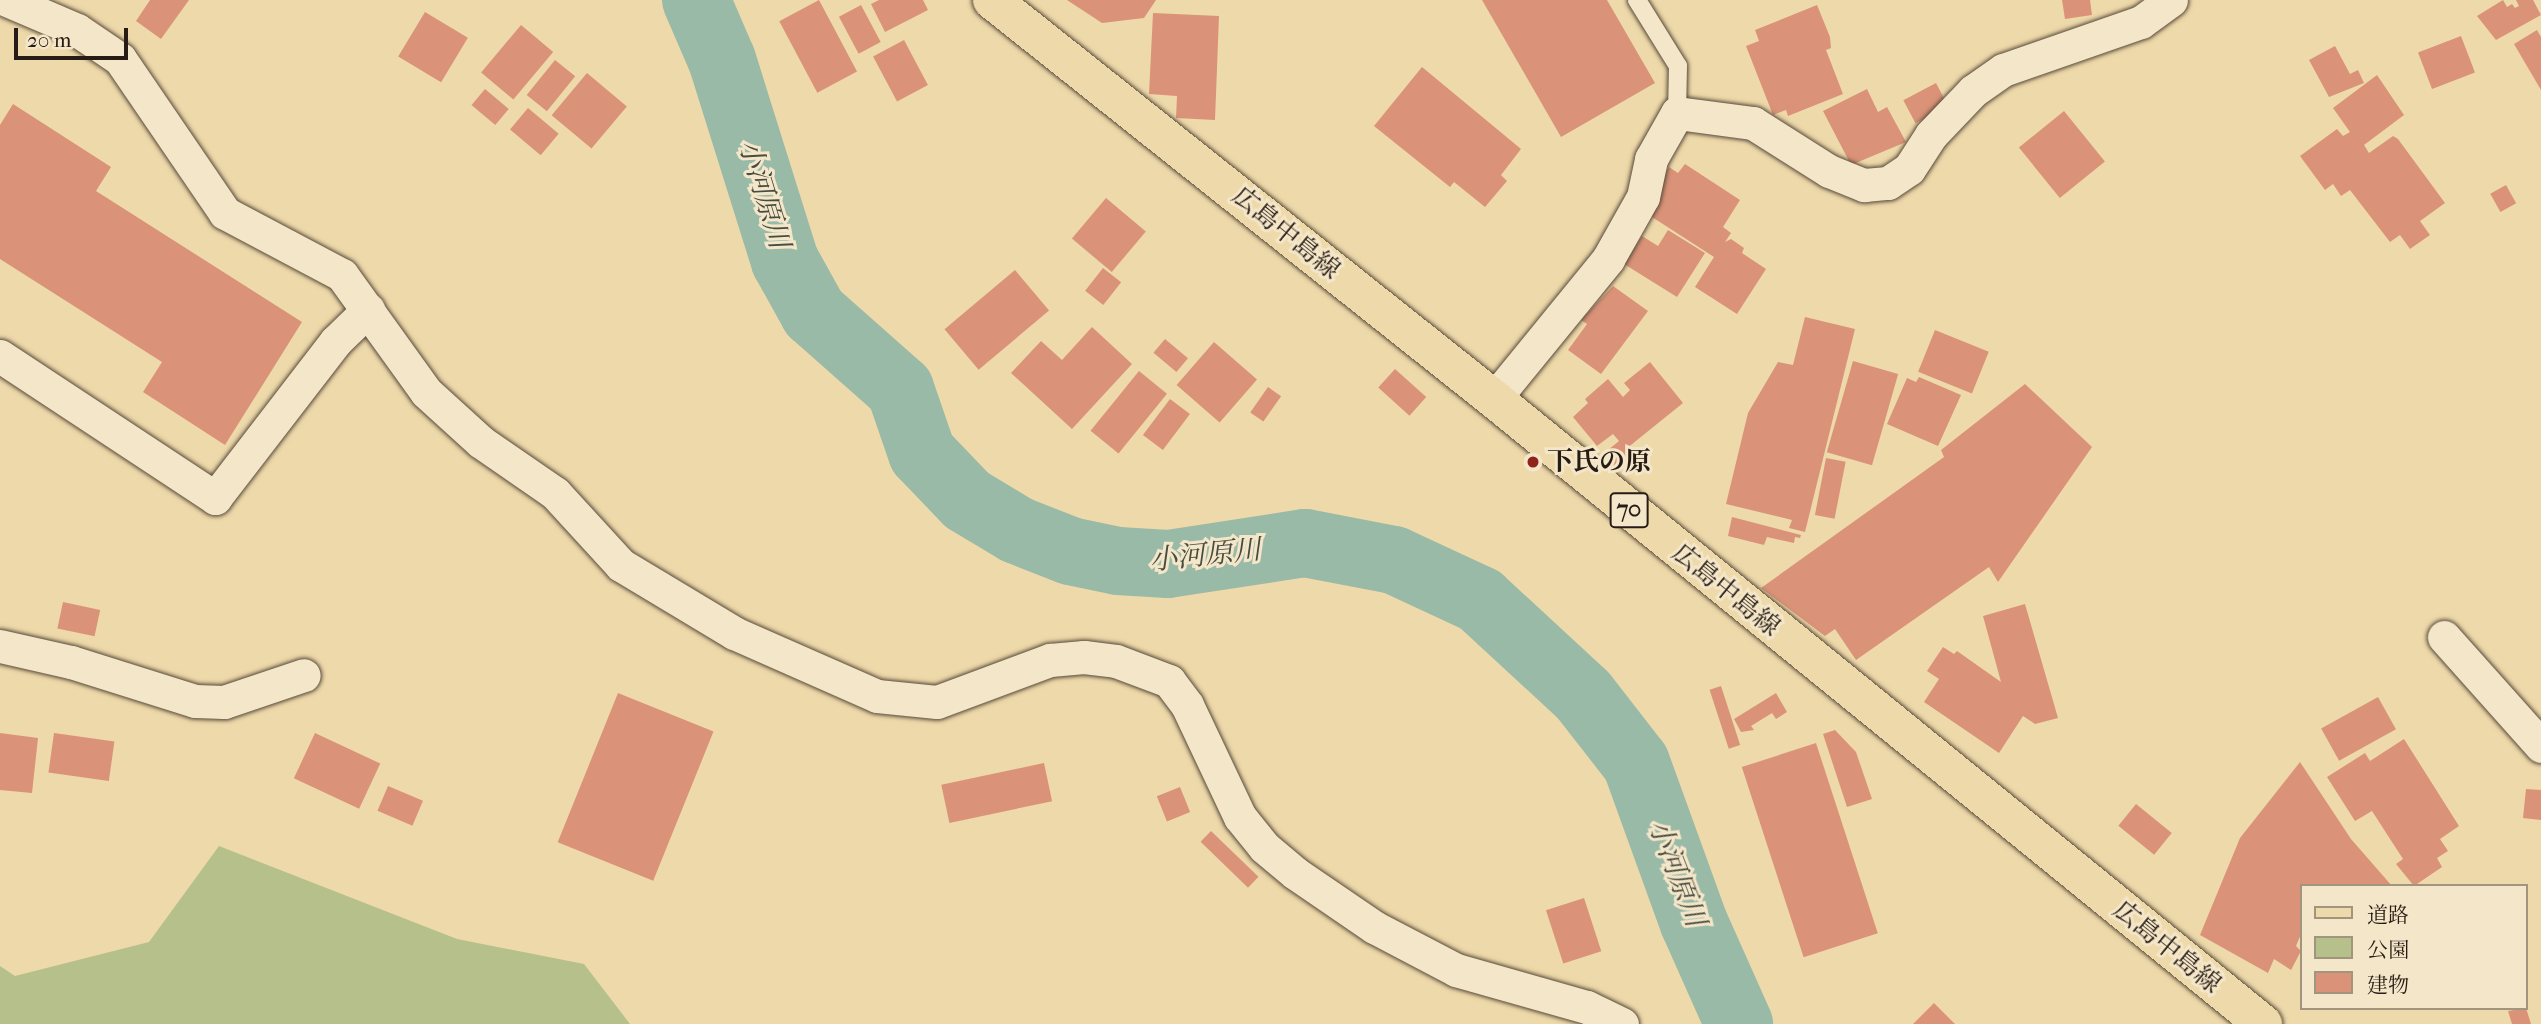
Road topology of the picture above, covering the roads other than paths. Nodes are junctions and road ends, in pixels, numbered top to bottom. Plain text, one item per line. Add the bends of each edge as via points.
1 (7, 0) edge
2 (992, 0) edge
3 (1637, 0) edge
4 (2171, 0) edge
5 (1677, 113) junction
6 (368, 310) junction
7 (0, 356) edge
8 (1494, 399) junction
9 (2444, 637) dead end
10 (0, 646) edge
11 (304, 676) dead end
12 (2541, 747) edge
13 (1622, 1024) edge
14 (2263, 1024) edge

1 - 6 street via 78,30 120,59 225,214 342,275
2 - 8 main road, 広島中島線 / 70
3 - 5 lane via 1678,66
4 - 5 street via 2141,22 2003,70 1973,91 1931,135 1909,169 1888,183 1864,184 1829,171 1753,124
5 - 8 street via 1651,159 1643,197 1608,259
6 - 7 street via 336,341 215,498
6 - 13 street via 426,392 481,442 555,493 621,565 734,633 822,675 877,696 909,701 937,702 1050,660 1084,657 1116,661 1169,681 1197,725 1240,817 1264,847 1294,873 1374,928 1456,970 1587,1007
8 - 14 main road, 広島中島線 / 70
9 - 12 street
10 - 11 street via 71,662 195,701 224,702

